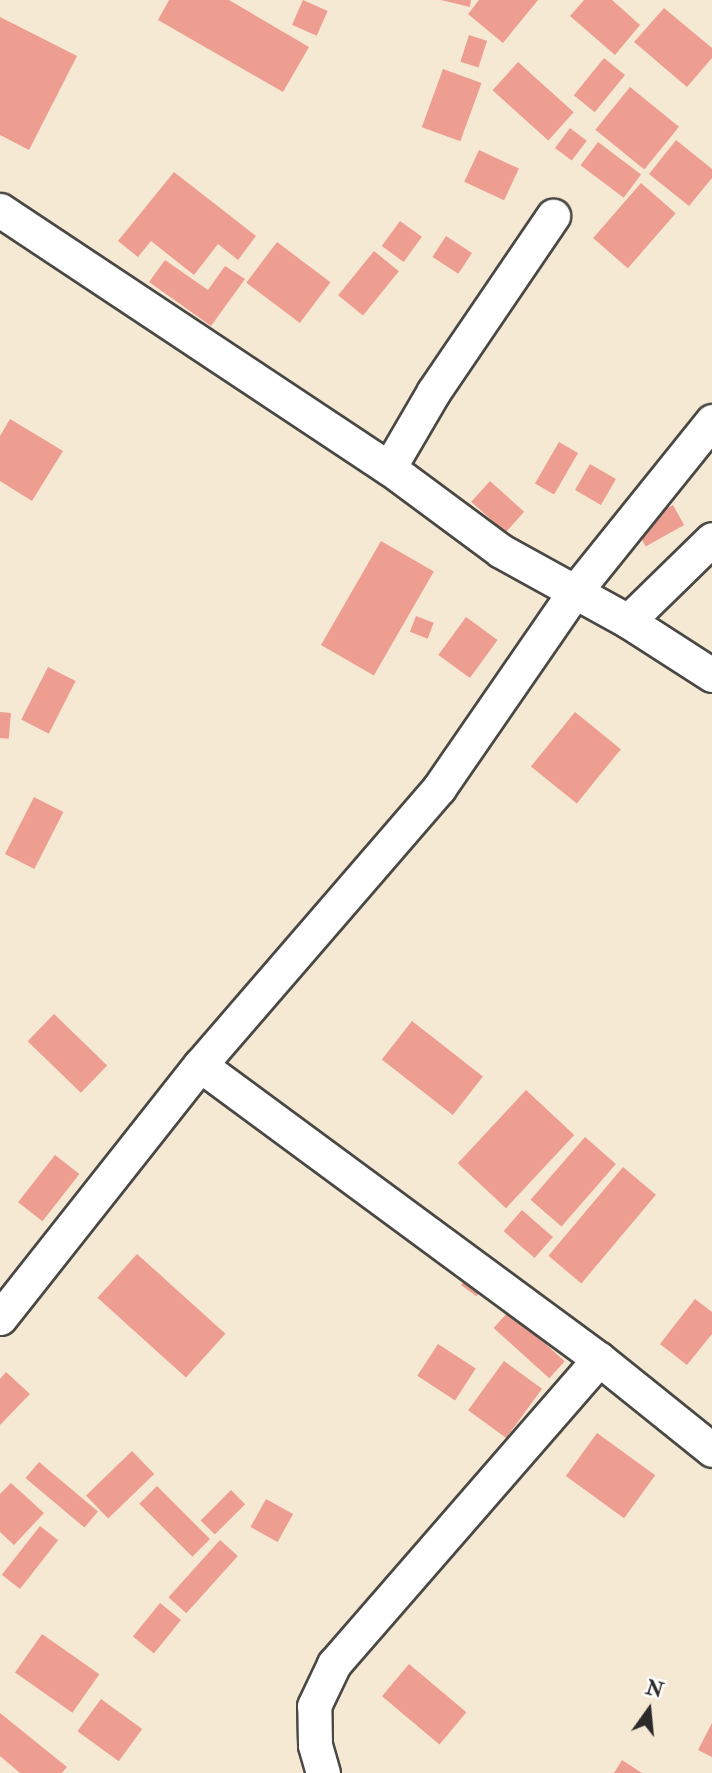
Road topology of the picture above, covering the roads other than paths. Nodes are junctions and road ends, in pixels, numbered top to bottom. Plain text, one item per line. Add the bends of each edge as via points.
1 (0, 209) edge
2 (553, 216) dead end
3 (712, 421) edge
4 (389, 468) junction
5 (712, 539) edge
6 (573, 594) junction
7 (628, 621) junction
8 (712, 675) edge
9 (200, 1065) junction
10 (0, 1318) edge
11 (599, 1359) junction
12 (712, 1450) edge
13 (323, 1773) edge

1 - 4 street
2 - 4 street via 434,391
3 - 6 street
4 - 6 street via 501,551
5 - 7 street
6 - 7 street
6 - 9 street via 439,788
7 - 8 street
9 - 10 street
9 - 11 street
11 - 12 street
11 - 13 street via 334,1664 314,1706 315,1745

